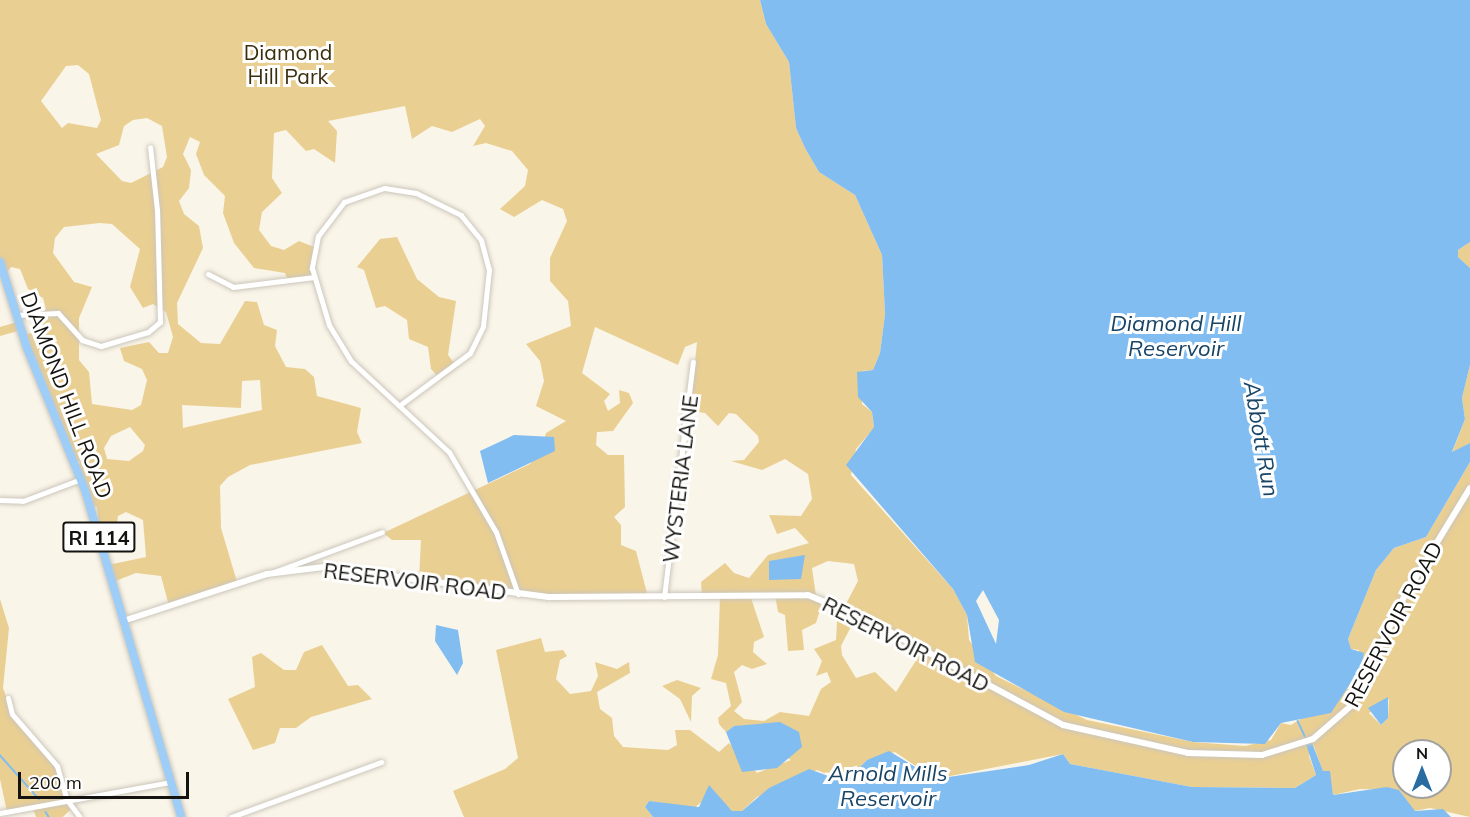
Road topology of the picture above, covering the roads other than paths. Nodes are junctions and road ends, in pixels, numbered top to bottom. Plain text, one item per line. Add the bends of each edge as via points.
1 (150, 147) dead end
2 (0, 262) edge
3 (208, 274) dead end
4 (314, 277) junction
5 (16, 315) junction
6 (693, 362) dead end
7 (400, 405) junction
8 (81, 479) junction
9 (1470, 488) edge
10 (0, 493) edge
11 (1, 501) edge
12 (382, 532) dead end
13 (267, 574) junction
14 (518, 594) junction
15 (664, 597) junction
16 (123, 621) junction
17 (8, 698) dead end
18 (381, 762) dead end
19 (171, 782) junction
20 (67, 800) junction
21 (0, 813) edge
22 (80, 817) edge
23 (181, 817) edge
24 (231, 817) edge

1 - 5 street via 160,306 154,329 92,346 58,313
2 - 5 main road, DIAMOND HILL ROAD / RI 114
3 - 4 street via 233,287
4 - 7 street via 340,348
4 - 7 street via 314,246 328,218 344,202 373,189 405,190 435,200 476,231 489,270 478,340 454,370
5 - 8 main road, DIAMOND HILL ROAD / RI 114
6 - 15 street, WYSTERIA LANE
7 - 14 street via 454,460 496,532
8 - 11 street via 23,501
8 - 16 main road, DIAMOND HILL ROAD / RI 114
9 - 15 street, RESERVOIR ROAD via 1405,595 1362,690 1344,715 1303,744 1235,757 1105,738 1063,725 826,601 792,595
10 - 11 street
12 - 13 street
13 - 14 street, RESERVOIR ROAD via 345,568
13 - 16 street, RESERVOIR ROAD
14 - 15 street, RESERVOIR ROAD
16 - 19 main road, DIAMOND HILL ROAD / RI 114
17 - 20 street via 18,722 57,766
18 - 24 street
19 - 20 street
19 - 23 main road, DIAMOND HILL ROAD / RI 114
20 - 21 street
20 - 22 street

